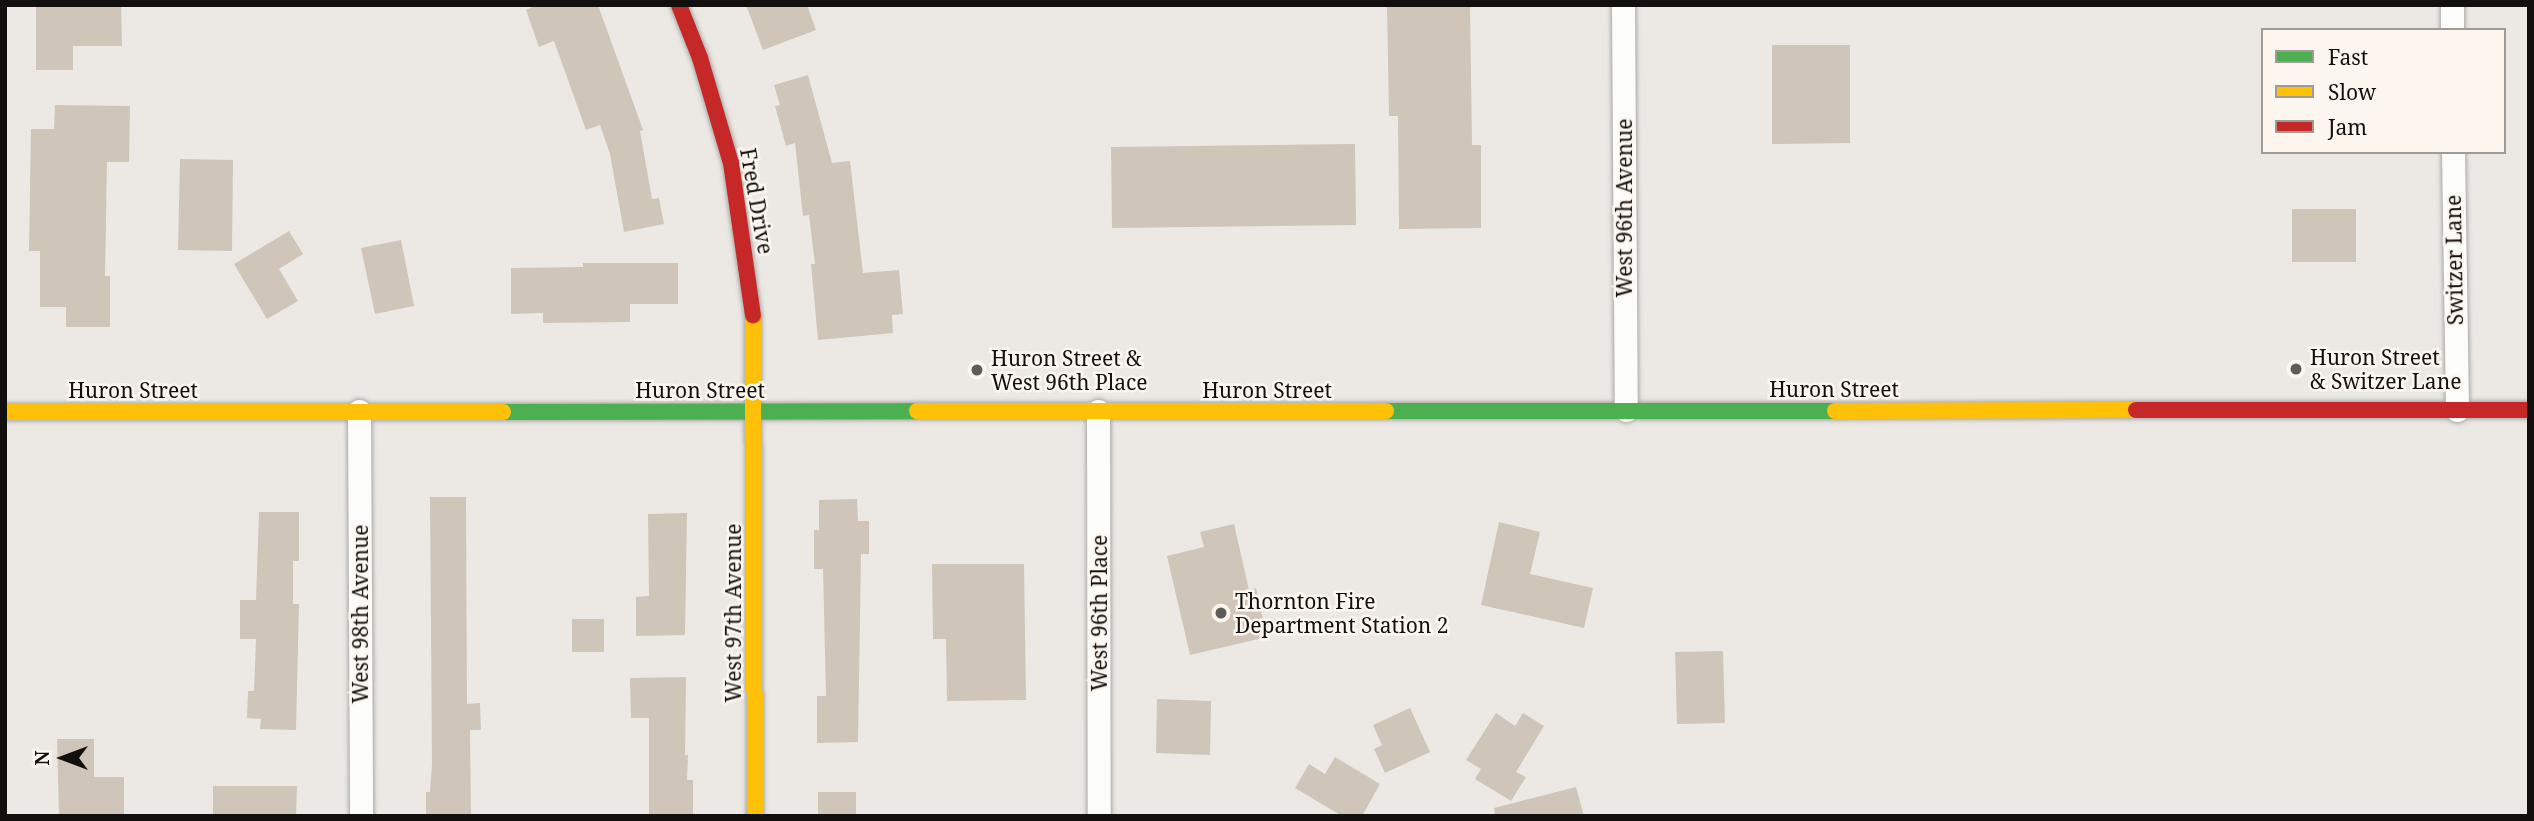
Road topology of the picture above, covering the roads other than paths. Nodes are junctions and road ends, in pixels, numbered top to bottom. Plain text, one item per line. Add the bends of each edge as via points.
1 (679, 5) edge
2 (1623, 5) edge
3 (2452, 5) edge
4 (2452, 28) edge
5 (2453, 154) edge
6 (1626, 410) junction
7 (2457, 410) junction
8 (2529, 410) edge
9 (359, 411) junction
10 (754, 411) junction
11 (1098, 411) junction
12 (5, 412) edge
13 (361, 816) edge
14 (755, 816) edge
15 (1099, 816) edge

1 - 10 main road, Fred Drive via 731,163 753,315
2 - 6 street, West 96th Avenue
3 - 4 street
5 - 7 street, Switzer Lane
6 - 7 main road, Huron Street
6 - 11 main road, Huron Street
7 - 8 main road, Huron Street
9 - 10 main road, Huron Street
9 - 12 main road, Huron Street
9 - 13 street, West 98th Avenue
10 - 11 main road, Huron Street
10 - 14 main road, West 97th Avenue
11 - 15 street, West 96th Place

